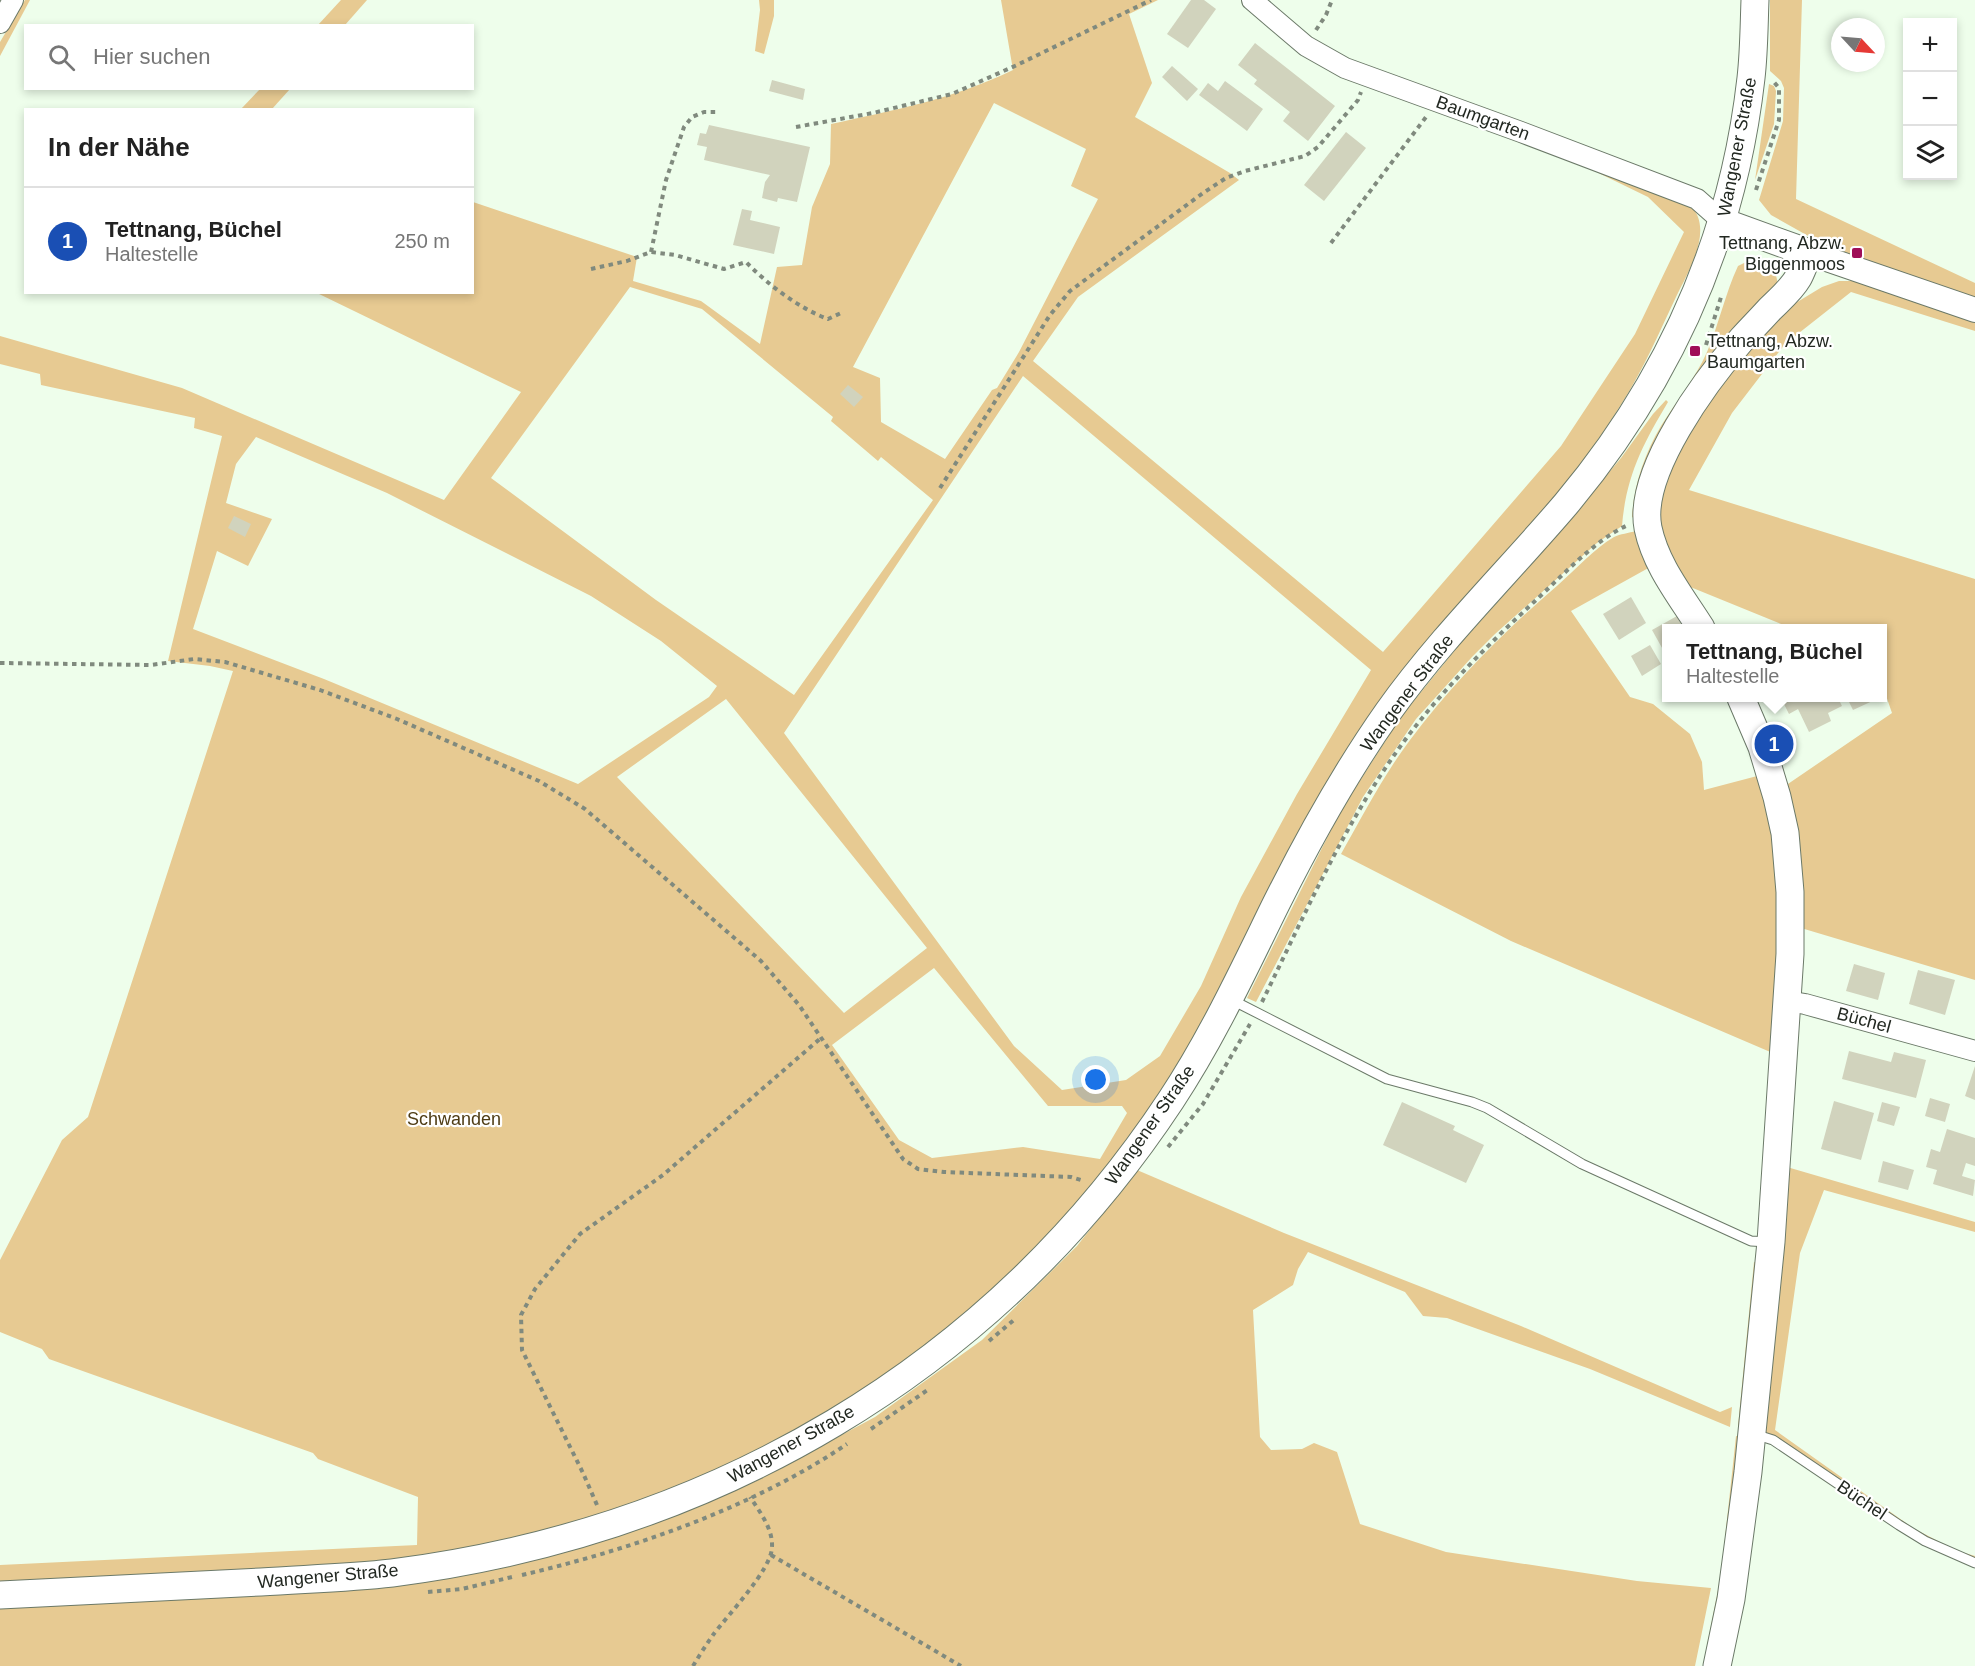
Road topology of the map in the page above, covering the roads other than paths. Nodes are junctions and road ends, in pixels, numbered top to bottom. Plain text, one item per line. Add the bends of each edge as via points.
1 (13, 0) edge
2 (1252, 0) edge
3 (1755, 0) edge
4 (0, 23) edge
5 (1723, 222) junction
6 (1809, 253) junction
7 (1975, 310) edge
8 (1698, 624) edge
9 (1743, 702) edge
10 (1230, 999) junction
11 (1787, 1001) junction
12 (1975, 1051) edge
13 (1771, 1242) junction
14 (1751, 1434) junction
15 (1975, 1563) edge
16 (0, 1595) edge
17 (1718, 1666) edge

1 - 4 street
2 - 5 street, Baumgarten via 1323,57 1697,199
3 - 5 main road, Wangener Straße via 1752,75
5 - 6 main road
5 - 10 main road, Wangener Straße via 1686,317 1640,402 1572,497 1391,708 1318,824
6 - 7 street
6 - 8 main road via 1790,289 1740,341 1689,410 1657,470 1649,496 1647,521 1652,543
9 - 11 main road via 1770,772 1786,842 1791,922
10 - 13 lane via 1387,1080 1487,1108 1582,1164 1751,1241
10 - 16 main road, Wangener Straße via 1169,1104 1108,1186 1002,1299 955,1339 853,1412 721,1483 640,1515 538,1545 394,1572
11 - 12 street, Büchel
11 - 13 main road
13 - 14 main road
14 - 15 lane, Büchel via 1773,1440 1925,1541
14 - 17 main road via 1733,1589

